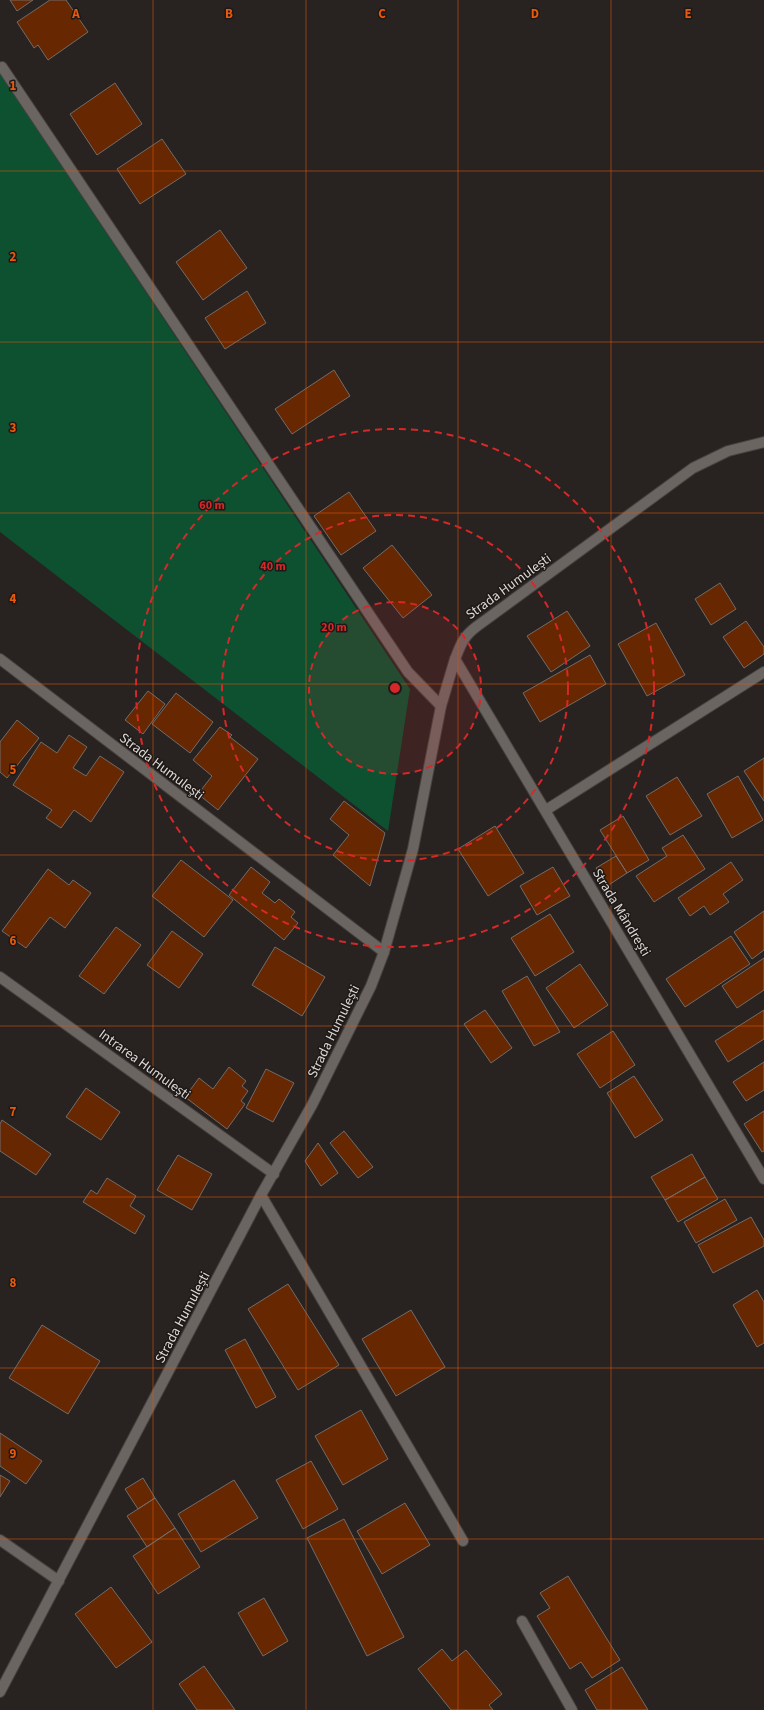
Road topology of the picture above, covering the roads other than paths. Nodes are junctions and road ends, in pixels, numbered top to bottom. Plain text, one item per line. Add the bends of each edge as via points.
1 (2, 67) dead end
2 (764, 442) edge
3 (0, 659) edge
4 (455, 659) junction
5 (764, 672) edge
6 (442, 706) junction
7 (546, 810) junction
8 (384, 952) junction
9 (0, 976) edge
10 (274, 1174) junction
11 (764, 1179) edge
12 (262, 1195) junction
13 (0, 1540) edge
14 (463, 1541) dead end
15 (59, 1581) junction
16 (522, 1621) dead end
17 (0, 1692) edge
18 (572, 1710) edge

1 - 6 street via 408,672
2 - 4 street, Strada Humulești via 728,450 693,468 476,627 466,636
3 - 8 street, Strada Humulești
4 - 6 street, Strada Humulești
4 - 7 street, Strada Mândrești
5 - 7 street
6 - 8 street, Strada Humulești via 412,849
7 - 11 street, Strada Mândrești
8 - 10 street, Strada Humulești via 358,1015
9 - 10 street, Intrarea Humulești
10 - 12 street, Strada Humulești
12 - 14 street
12 - 15 street, Strada Humulești
13 - 15 street
15 - 17 street, Strada Humulești
16 - 18 street

